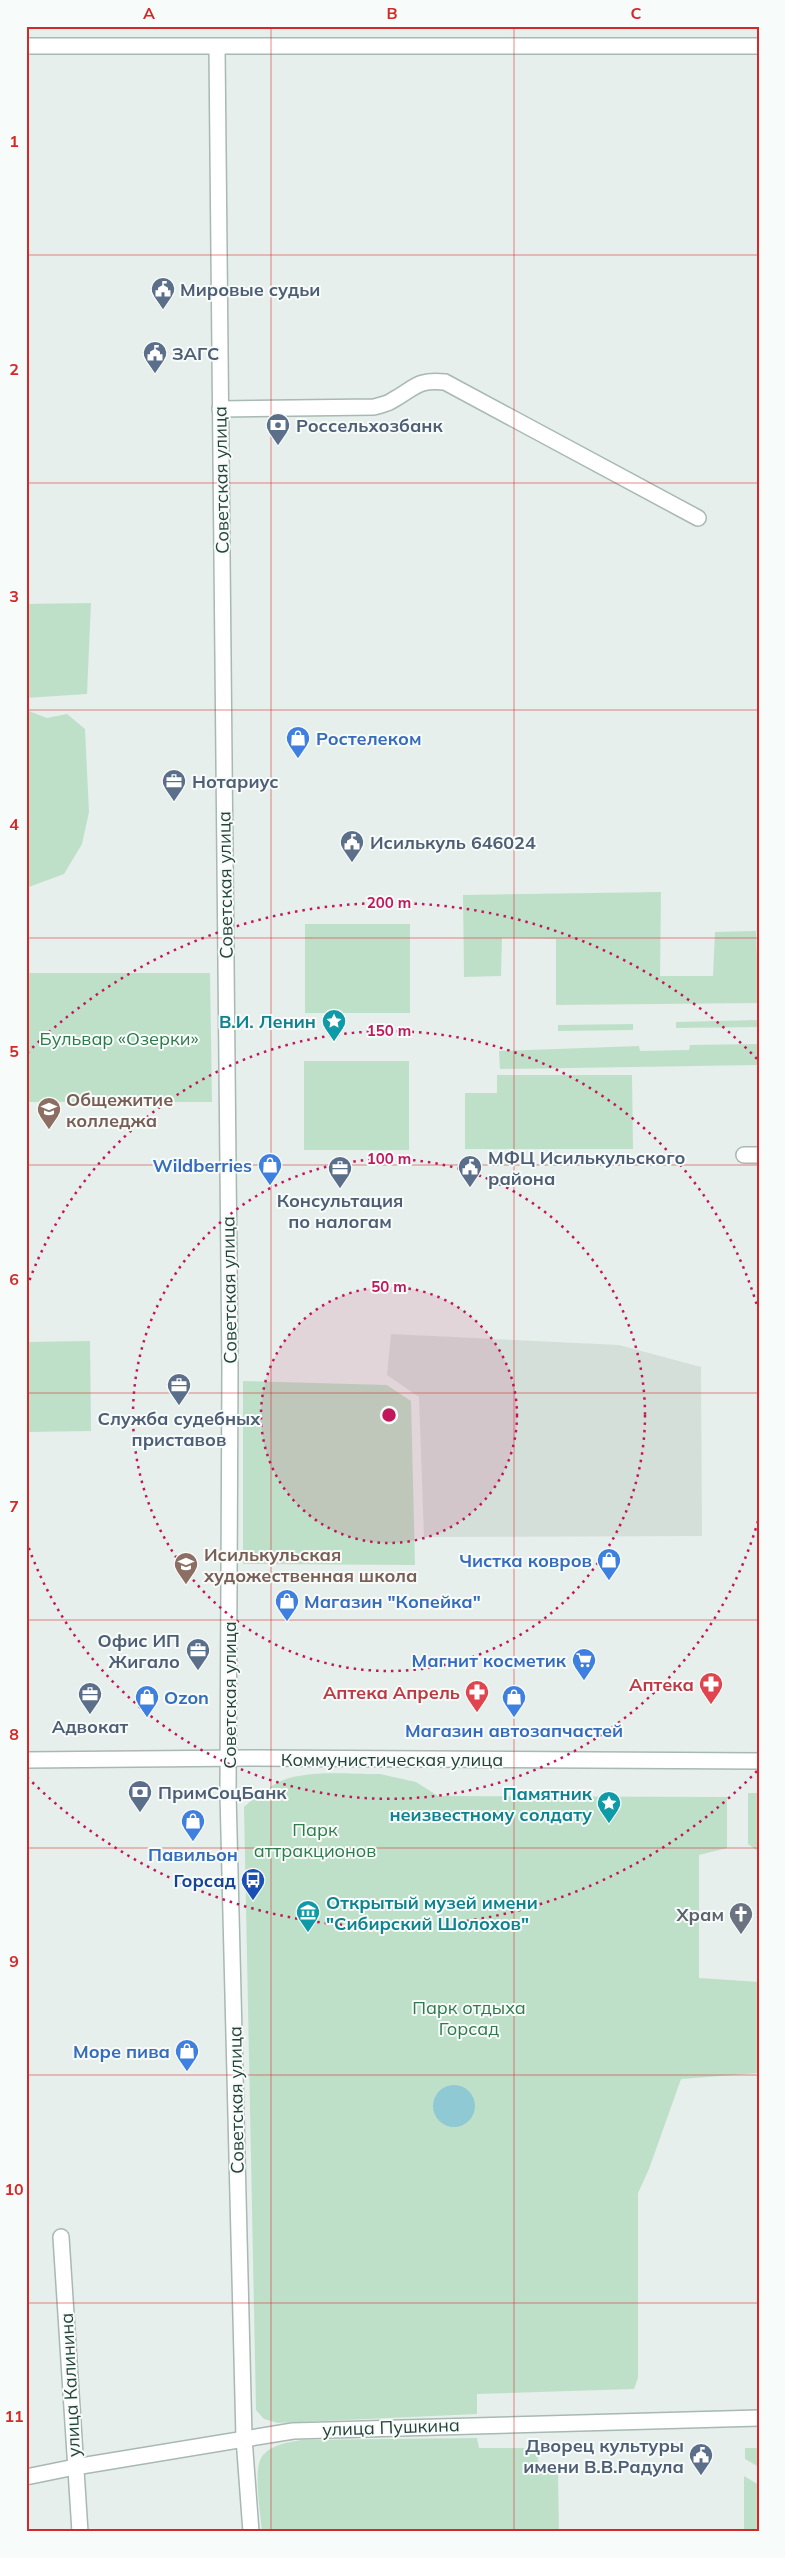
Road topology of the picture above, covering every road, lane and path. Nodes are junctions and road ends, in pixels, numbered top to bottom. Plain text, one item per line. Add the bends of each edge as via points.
1 (26, 46) edge
2 (759, 46) edge
3 (217, 48) junction
4 (220, 408) junction
5 (698, 518) dead end
6 (229, 1759) junction
7 (26, 1760) edge
8 (759, 1761) edge
9 (61, 2237) dead end
10 (759, 2418) edge
11 (244, 2438) junction
12 (74, 2466) junction
13 (26, 2477) edge
14 (80, 2532) edge
15 (251, 2532) edge

1 - 3 street
2 - 3 street
3 - 4 street, Советская улица
4 - 5 street via 374,407 392,401 412,386 428,380 445,382
4 - 6 street, Советская улица via 230,1370
6 - 7 street, Коммунистическая улица
6 - 8 street, Коммунистическая улица
6 - 11 street, Советская улица
9 - 12 street, улица Калинина
10 - 11 street, улица Пушкина via 416,2426 293,2431
11 - 12 street, улица Пушкина
11 - 15 street, Советская улица
12 - 13 street, улица Пушкина
12 - 14 street, улица Калинина

